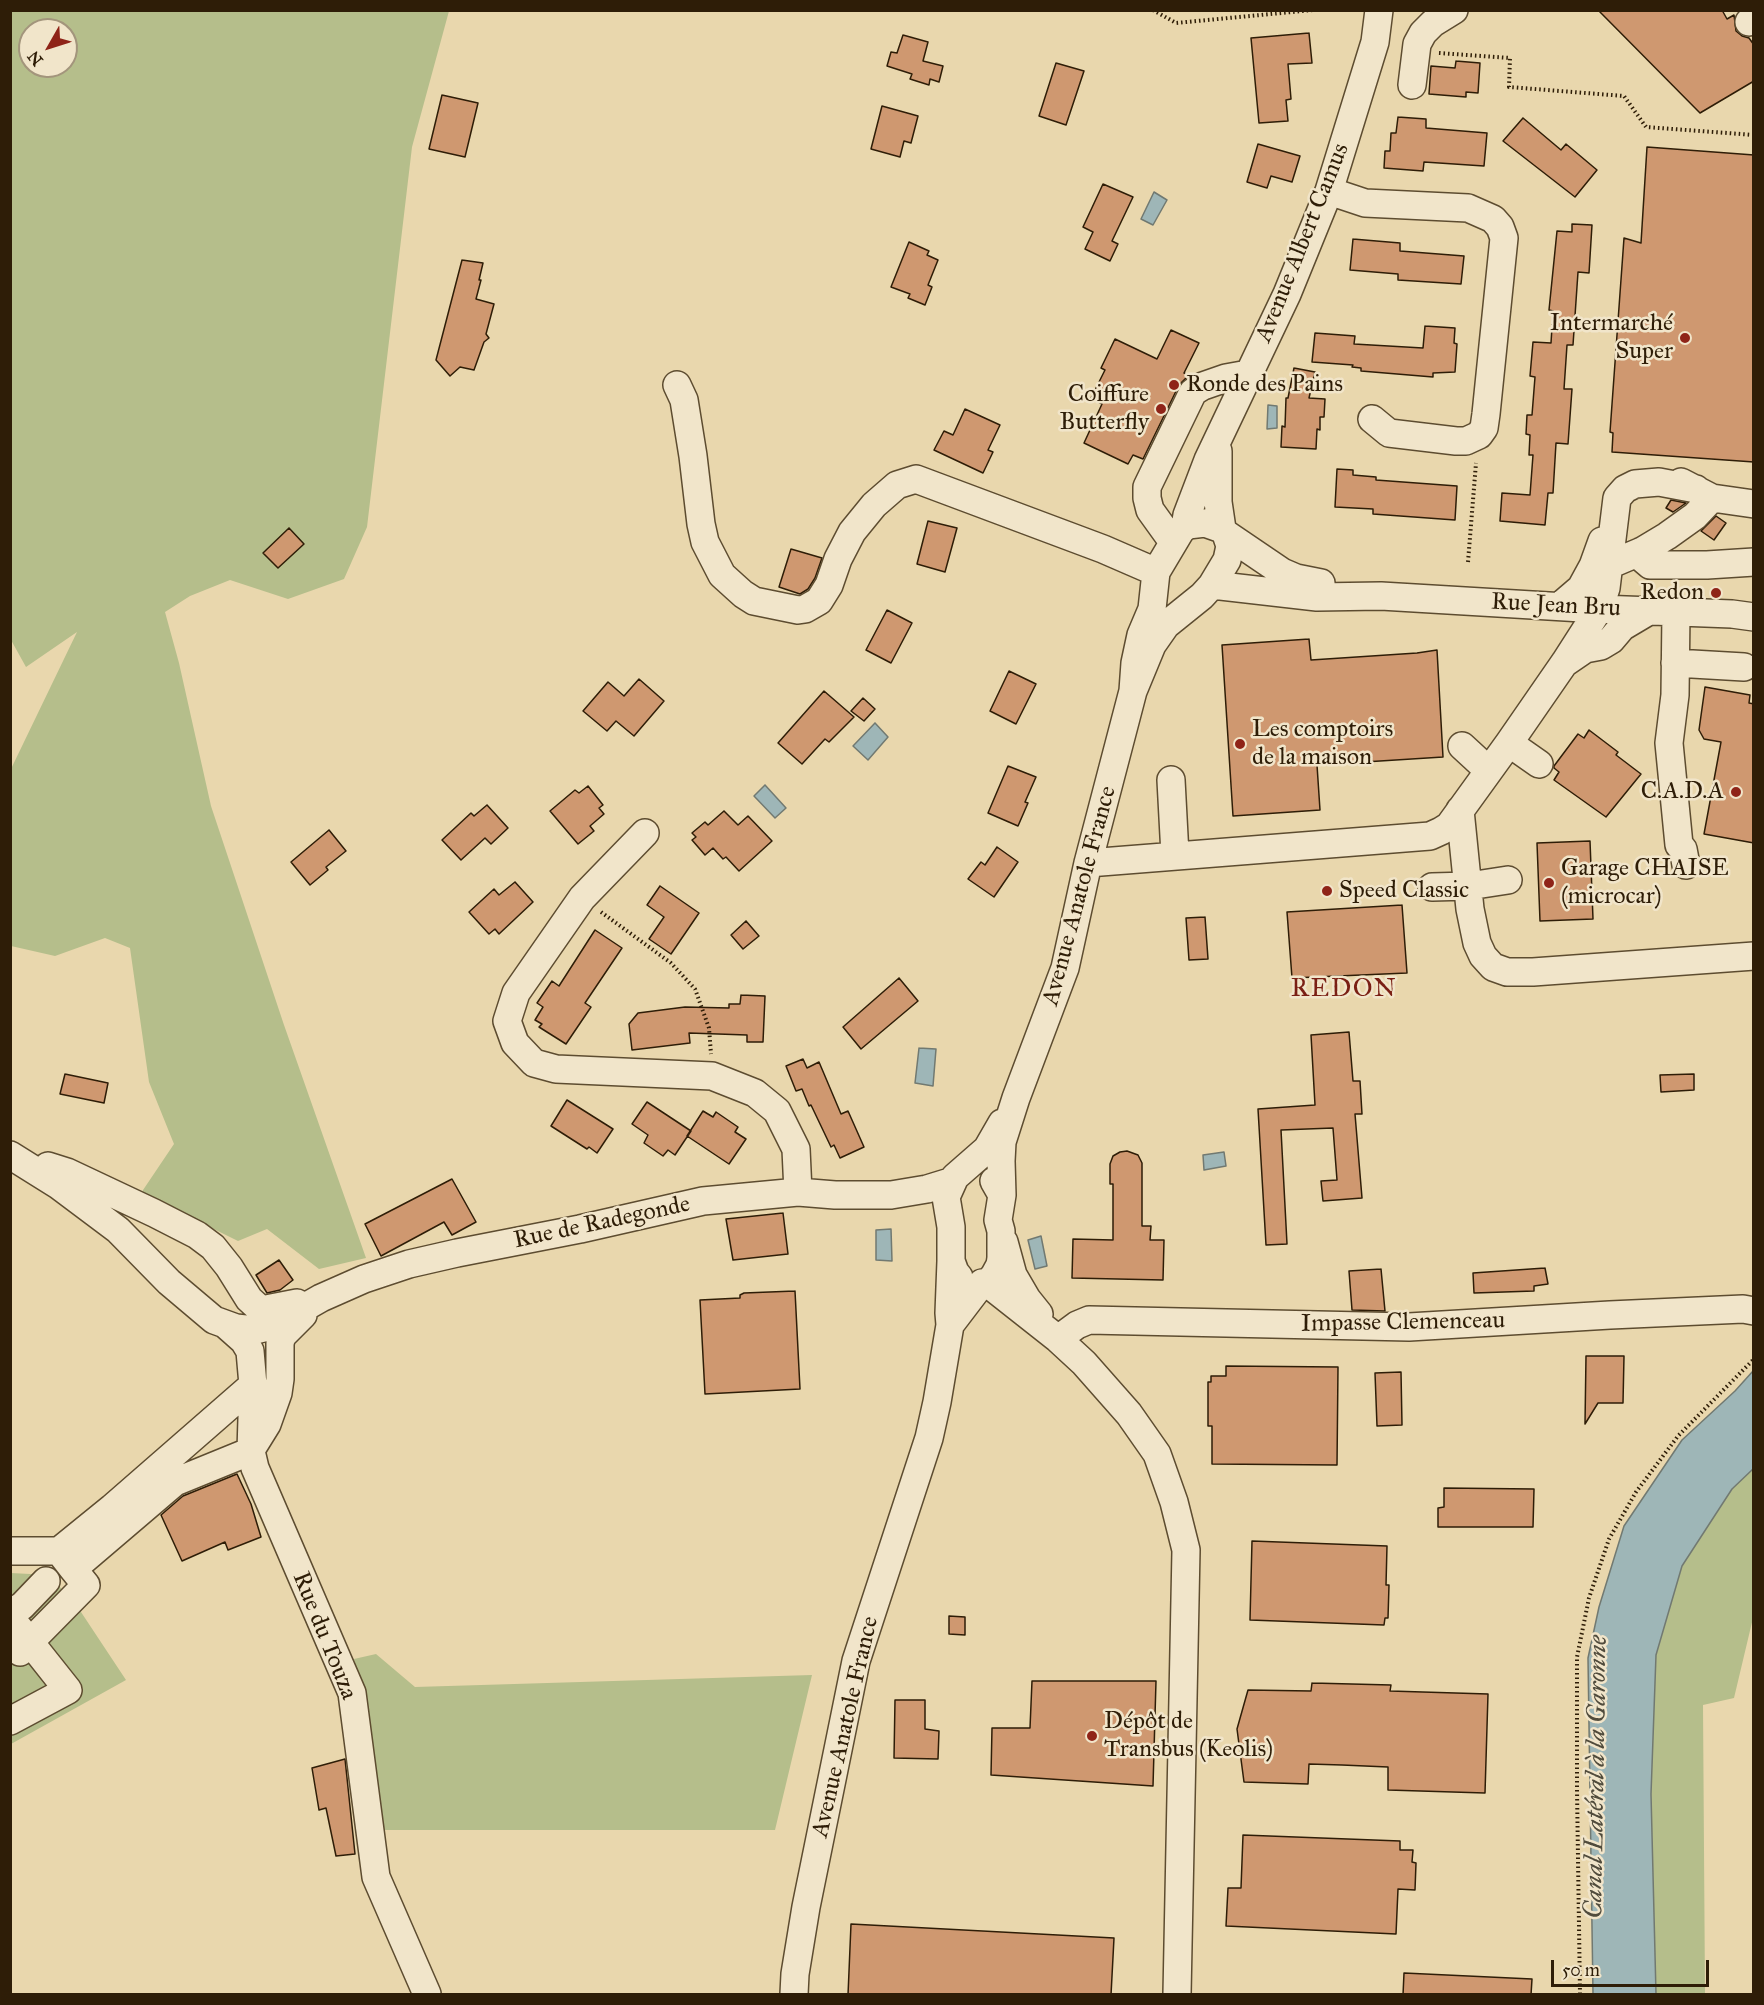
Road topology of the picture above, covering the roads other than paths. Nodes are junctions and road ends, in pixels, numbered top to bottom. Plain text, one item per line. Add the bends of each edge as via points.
1 (1379, 10) edge
2 (1454, 10) edge
3 (1412, 86) dead end
4 (1329, 191) junction
5 (1248, 374) junction
6 (677, 385) dead end
7 (1372, 419) dead end
8 (1219, 435) junction
9 (1704, 494) junction
10 (1754, 504) edge
11 (1224, 532) junction
12 (1179, 535) junction
13 (1642, 551) junction
14 (1754, 562) edge
15 (1609, 566) junction
16 (1155, 578) junction
17 (1212, 585) junction
18 (1381, 596) junction
19 (1553, 606) junction
20 (1599, 609) junction
21 (1184, 611) junction
22 (1649, 611) junction
23 (1676, 612) junction
24 (1746, 612) edge
25 (1565, 663) junction
26 (1676, 663) junction
27 (1744, 667) dead end
28 (1133, 691) junction
29 (1509, 743) junction
30 (1462, 746) dead end
31 (1539, 764) dead end
32 (1488, 770) junction
33 (1171, 780) dead end
34 (1460, 810) junction
35 (645, 833) dead end
36 (1175, 855) junction
37 (1088, 863) junction
38 (1686, 865) dead end
39 (1508, 880) dead end
40 (1469, 885) junction
41 (1431, 887) dead end
42 (1754, 956) edge
43 (1016, 1098) junction
44 (10, 1155) edge
45 (959, 1175) junction
46 (798, 1192) junction
47 (891, 1195) junction
48 (1002, 1195) junction
49 (951, 1227) junction
50 (1001, 1231) junction
51 (951, 1261) junction
52 (984, 1283) junction
53 (321, 1298) junction
54 (1754, 1311) edge
55 (226, 1325) junction
56 (950, 1325) junction
57 (1058, 1339) junction
58 (253, 1385) junction
59 (251, 1451) junction
60 (10, 1551) edge
61 (66, 1560) junction
62 (46, 1581) dead end
63 (10, 1615) edge
64 (25, 1647) junction
65 (10, 1721) edge
66 (427, 1995) edge
67 (794, 1995) edge
68 (1177, 1995) edge

1 - 4 street, Avenue Albert Camus via 1375,42
2 - 3 street via 1424,33 1418,44
4 - 5 street, Avenue Albert Camus via 1287,294
4 - 7 street via 1365,203 1468,207 1493,219 1504,238 1486,414 1479,435 1456,441 1389,433
5 - 8 street, Avenue Albert Camus
5 - 12 street via 1226,378 1193,392 1148,487 1139,490 1150,510
6 - 16 street via 684,400 705,542 722,575 754,601 798,610 819,601 852,532 897,485 916,479 1103,549
8 - 11 street, Avenue Albert Camus via 1216,474
8 - 12 street, Avenue Albert Camus
9 - 10 street
9 - 13 street via 1695,516
9 - 15 street via 1659,482 1625,489 1617,498
9 - 19 street via 1657,471 1635,472 1613,481 1604,500 1602,543 1593,566 1581,588
11 - 12 street via 1205,523
11 - 17 street via 1230,552
11 - 18 street, Rue Jean Bru via 1296,578
12 - 16 street
13 - 14 street via 1643,559 1650,565
13 - 15 street
15 - 20 street
16 - 21 street via 1160,598 1172,608
16 - 28 street, Avenue Anatole France via 1152,609 1135,663
17 - 18 street, Rue Jean Bru via 1317,597
17 - 21 street
18 - 19 street, Rue Jean Bru
19 - 20 street, Rue Jean Bru
19 - 25 street via 1567,637
20 - 22 street, Rue Jean Bru
20 - 25 street
21 - 28 street, Avenue Anatole France via 1166,625 1152,645
22 - 23 street, Rue Jean Bru
22 - 25 street via 1622,627 1611,640 1585,649
23 - 24 street, Rue Jean Bru
23 - 26 street
25 - 29 street
26 - 27 street
26 - 38 street via 1669,743 1679,845
28 - 37 street, Avenue Anatole France
29 - 31 street
29 - 32 street
30 - 32 street
32 - 34 street
33 - 36 street
34 - 36 street via 1449,826 1430,836
34 - 40 street
35 - 46 street via 582,898 516,993 507,1021 515,1042 534,1063 556,1069 712,1076 755,1093 777,1111 796,1149
36 - 37 street
37 - 43 street, Avenue Anatole France via 1065,968
39 - 40 street
40 - 41 street
40 - 42 street via 1477,943 1493,967 1507,972
43 - 45 street, Avenue Anatole France via 993,1141
43 - 48 street, Avenue Anatole France via 1002,1142
44 - 53 street via 67,1172 197,1235 213,1247 261,1310
44 - 55 street via 118,1230 176,1288 214,1320
45 - 47 street, Rue de Radegonde via 927,1189
45 - 48 street via 981,1170 992,1177
45 - 49 street, Avenue Anatole France via 946,1197
46 - 47 street, Rue de Radegonde
46 - 53 street, Rue de Radegonde via 704,1201 457,1253 363,1279
47 - 49 street, Rue de Radegonde via 917,1204
48 - 50 street, Avenue Anatole France via 998,1220
49 - 51 street, Avenue Anatole France
50 - 52 street, Avenue Anatole France via 1000,1265
50 - 57 street via 1013,1275 1026,1299
51 - 52 street via 958,1276
51 - 56 street, Avenue Anatole France
52 - 56 street, Avenue Anatole France
52 - 57 street
53 - 55 street via 272,1326 255,1330
53 - 59 street via 282,1336 278,1393 267,1424
54 - 57 street, Impasse Clemenceau via 1643,1313 1409,1327 1089,1320
55 - 58 street, Rue du Touza via 250,1351
56 - 67 street, Avenue Anatole France via 929,1438 856,1661 806,1907
57 - 68 street via 1129,1414 1157,1454 1186,1550
58 - 59 street, Rue du Touza
58 - 61 street via 112,1508
59 - 61 street via 175,1482
59 - 66 street, Rue du Touza via 352,1693 376,1877
60 - 61 street
61 - 64 street via 86,1585
62 - 63 street
63 - 64 street
64 - 65 street via 68,1690

